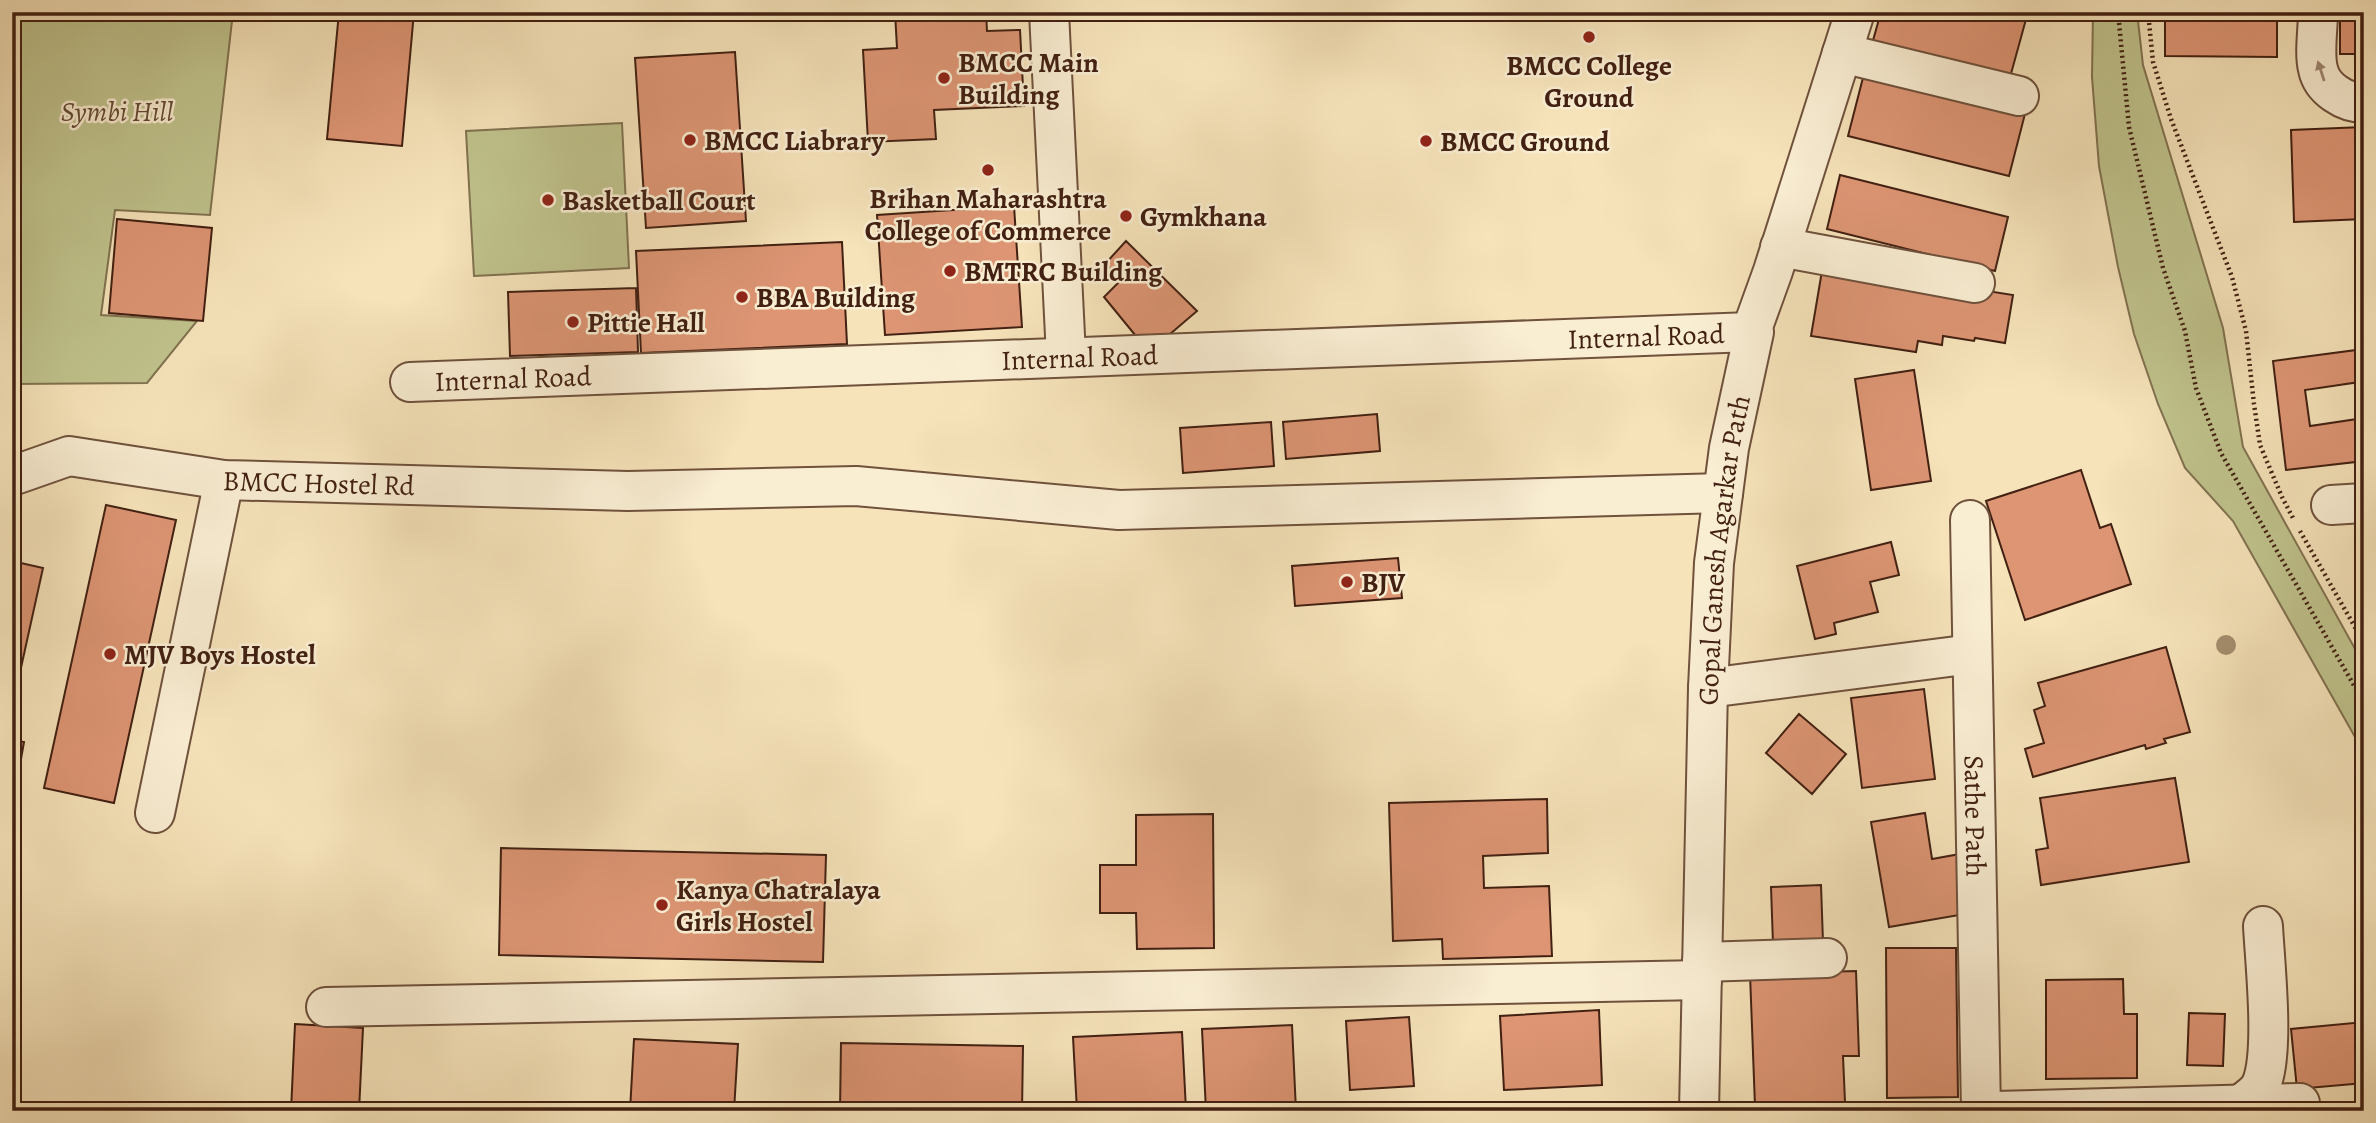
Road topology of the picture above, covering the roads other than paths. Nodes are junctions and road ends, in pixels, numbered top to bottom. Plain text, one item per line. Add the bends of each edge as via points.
1 (1049, 12) edge
2 (1855, 12) edge
3 (2318, 12) edge
4 (1842, 53) junction
5 (2019, 96) dead end
6 (2364, 103) edge
7 (1780, 247) junction
8 (1975, 283) dead end
9 (1751, 332) junction
10 (1066, 356) junction
11 (410, 382) dead end
12 (12, 476) edge
13 (224, 480) junction
14 (1723, 493) junction
15 (1970, 520) dead end
16 (1972, 654) junction
17 (1708, 688) junction
18 (155, 813) dead end
19 (2263, 926) dead end
20 (1827, 958) dead end
21 (1702, 971) junction
22 (326, 1007) dead end
23 (2300, 1103) dead end
24 (2241, 1104) junction
25 (1699, 1111) edge
26 (1981, 1111) edge
27 (1995, 1111) edge

1 - 10 street
2 - 4 street, Gopal Ganesh Agarkar Path
6 -> 3 street via 2330,91 2318,70
4 - 5 street
4 - 7 street, Gopal Ganesh Agarkar Path
7 - 8 street
7 - 9 street, Gopal Ganesh Agarkar Path
9 - 10 street, Internal Road
9 - 14 street, Gopal Ganesh Agarkar Path
10 - 11 street, Internal Road
12 - 13 street, BMCC Hostel Rd via 69,456
13 - 14 street, BMCC Hostel Rd via 628,491 856,486 1119,510
13 - 18 street
14 - 17 street, Gopal Ganesh Agarkar Path via 1714,563
15 - 16 street, Sathe Path
16 - 17 street
16 - 26 street, Sathe Path
17 - 21 street, Gopal Ganesh Agarkar Path
19 - 24 street via 2266,1070 2259,1089
20 - 21 street
21 - 22 street
21 - 25 street, Gopal Ganesh Agarkar Path
23 - 24 street
24 - 27 street

